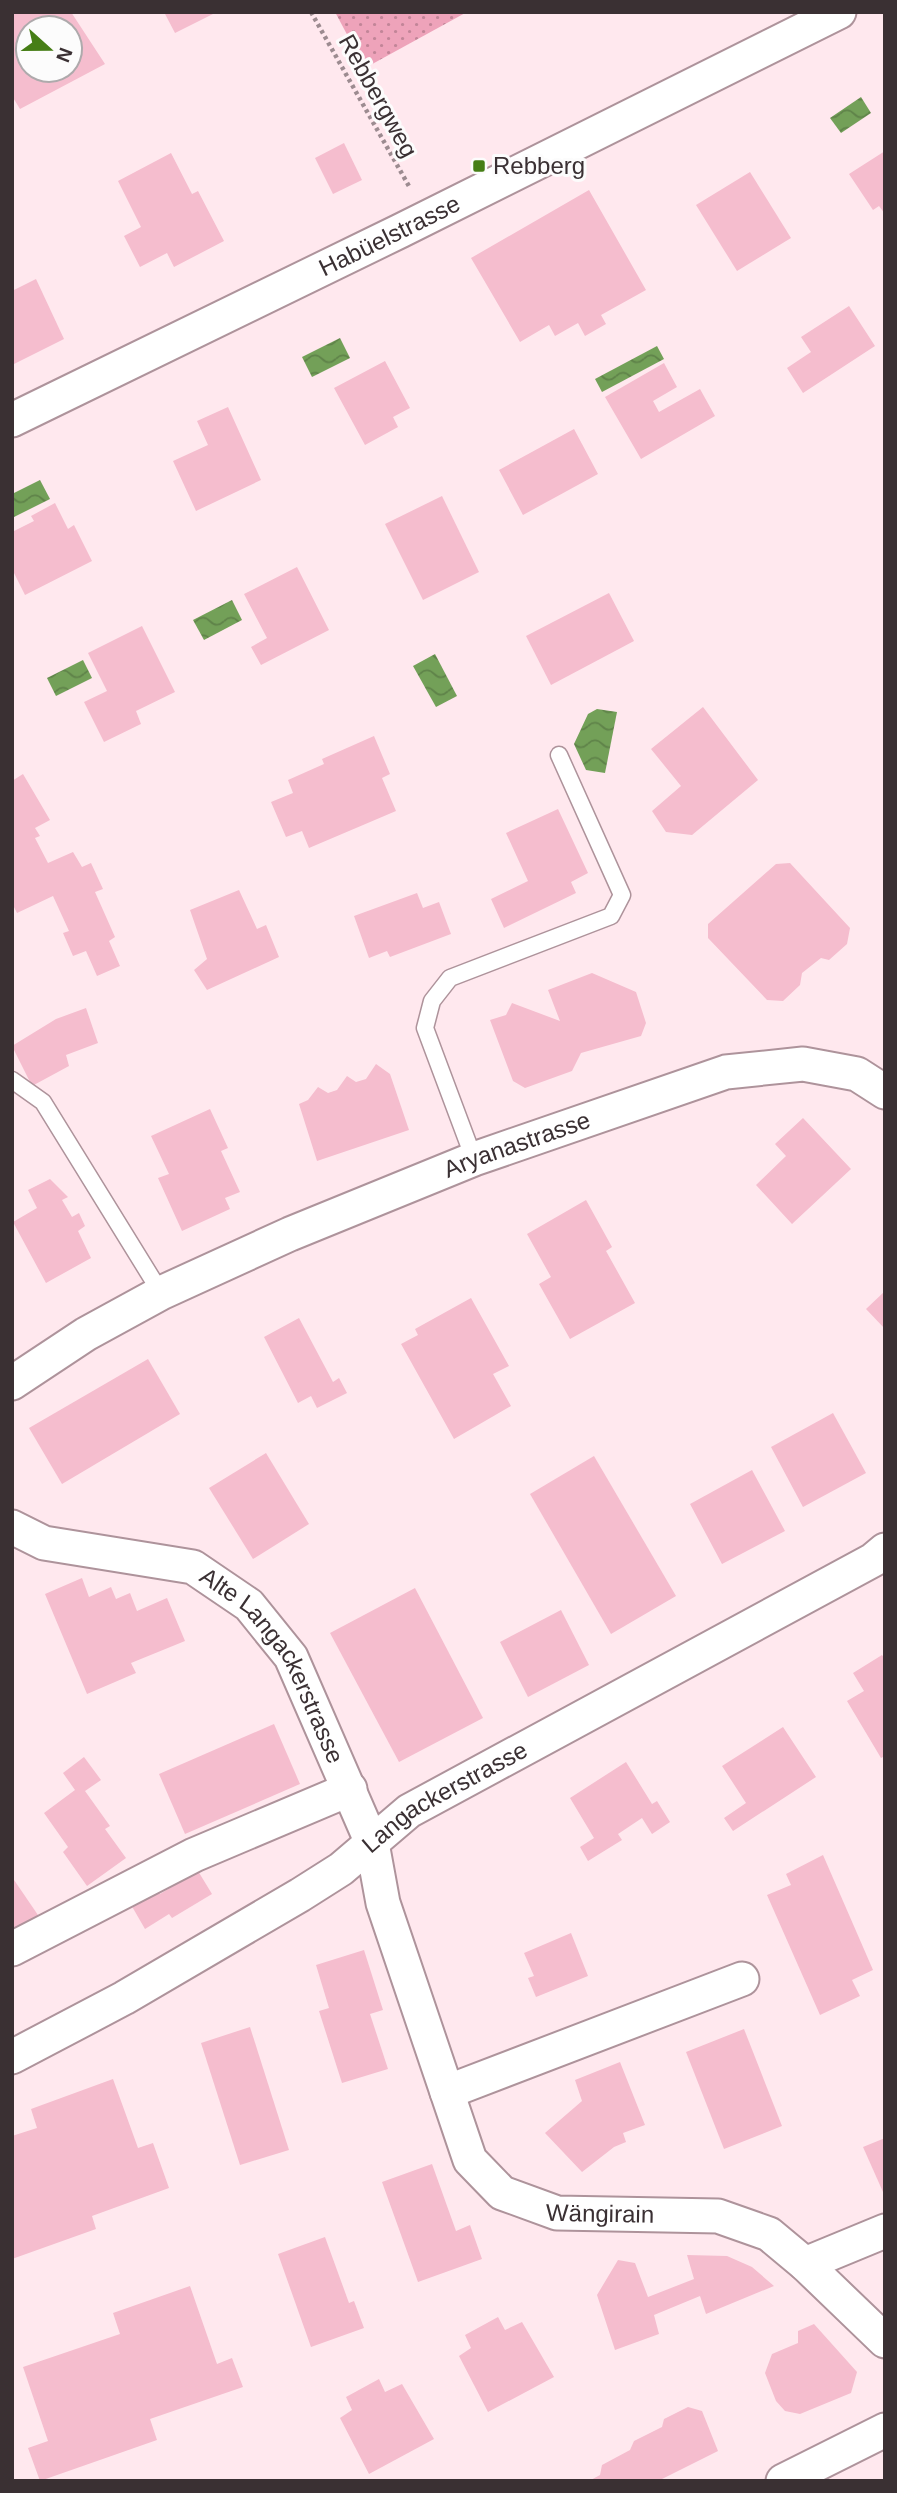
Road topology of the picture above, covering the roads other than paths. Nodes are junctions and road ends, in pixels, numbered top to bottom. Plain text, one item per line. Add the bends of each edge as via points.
1 (839, 12) edge
2 (12, 420) edge
3 (559, 755) dead end
4 (12, 1080) edge
5 (885, 1092) edge
6 (474, 1159) junction
7 (162, 1293) junction
8 (12, 1383) edge
9 (12, 1527) edge
10 (885, 1550) edge
11 (350, 1789) junction
12 (372, 1843) junction
13 (12, 1949) edge
14 (742, 1979) dead end
15 (12, 2057) edge
16 (447, 2092) junction
17 (885, 2231) edge
18 (805, 2264) junction
19 (885, 2341) edge
20 (885, 2430) edge
21 (783, 2481) edge

1 - 2 street, Habüelstrasse
3 - 6 lane via 622,895 611,916 450,978 432,1001 425,1028
4 - 7 lane via 43,1102
5 - 6 street, Aryanastrasse via 857,1074 803,1064 726,1072
6 - 7 street, Aryanastrasse via 290,1234
7 - 8 street, Aryanastrasse via 86,1334
9 - 11 street, Alte Langackerstrasse via 44,1543 193,1567 248,1605 291,1657
10 - 12 street, Langackerstrasse via 409,1811
11 - 12 street, Alte Langackerstrasse
11 - 13 street, Alte Langackerstrasse via 194,1855
12 - 15 street, Langackerstrasse via 300,1895
12 - 16 street, Wängirain via 383,1903
14 - 16 street
16 - 18 street, Wängirain via 470,2160 502,2193 557,2213 718,2216 769,2234
17 - 18 street
18 - 19 street, Wängirain
20 - 21 street

